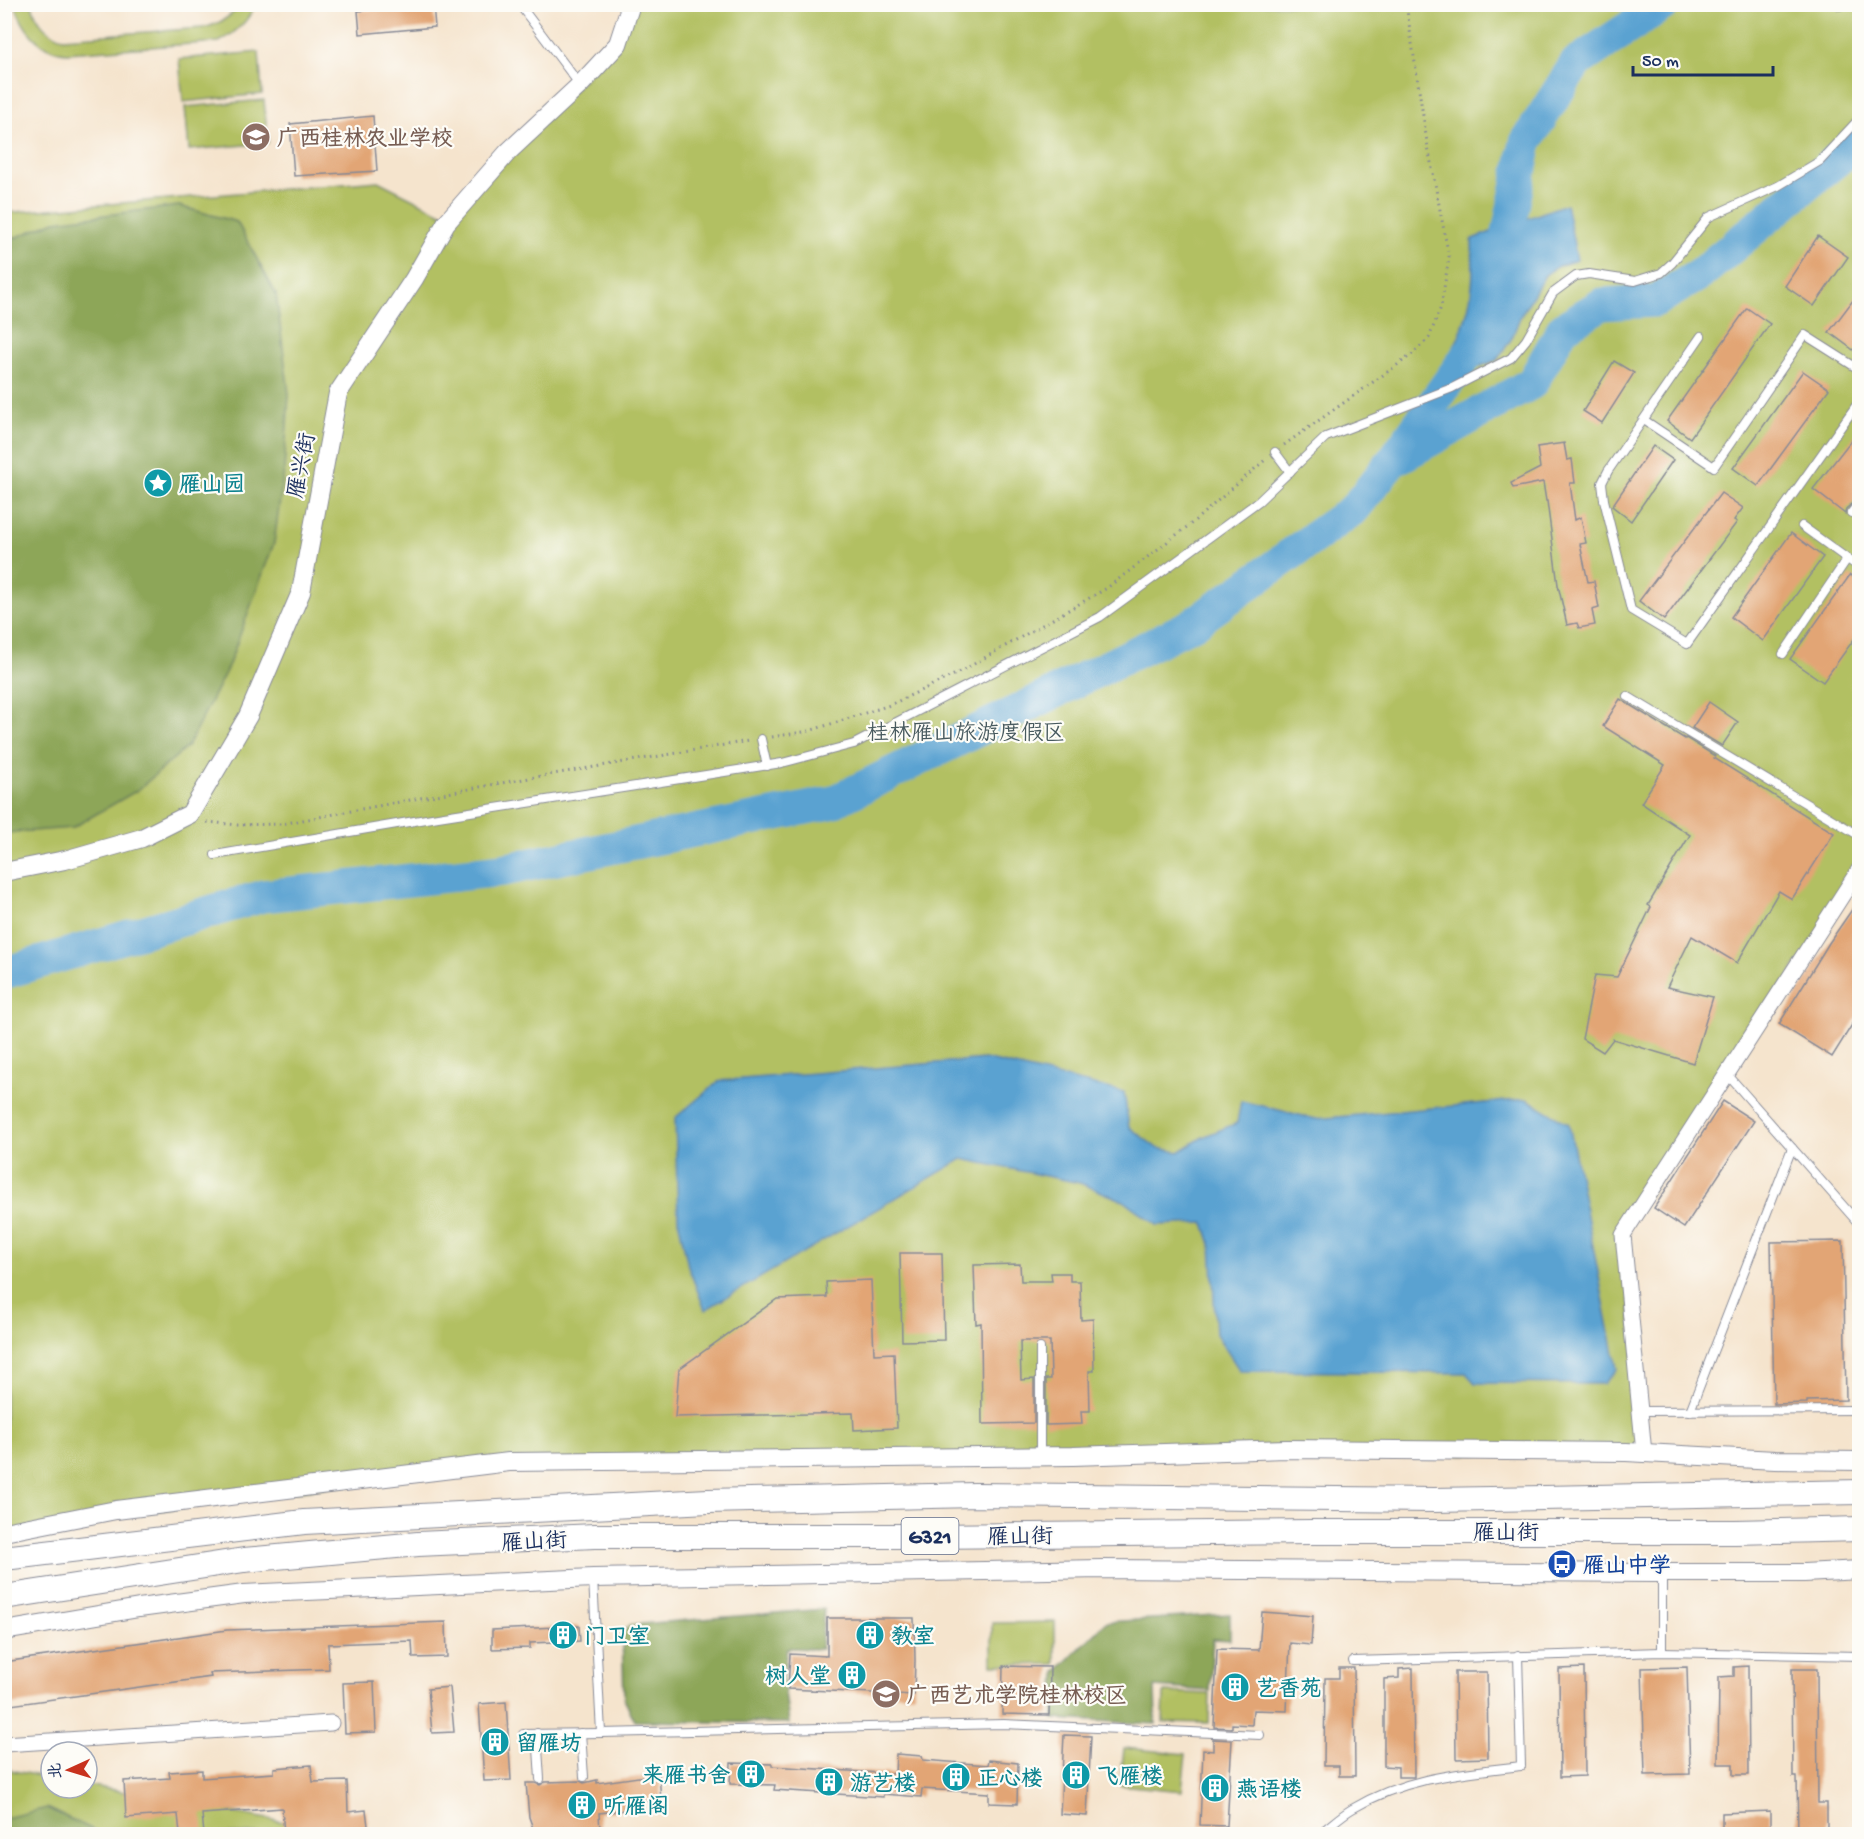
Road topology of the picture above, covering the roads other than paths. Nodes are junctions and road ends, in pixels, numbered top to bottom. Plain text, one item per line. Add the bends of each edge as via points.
1 (519, 4) edge
2 (631, 4) edge
3 (580, 85) junction
4 (1860, 118) edge
5 (1701, 336) dead end
6 (1860, 370) edge
7 (1860, 400) edge
8 (1644, 420) junction
9 (1275, 452) road end
10 (1290, 472) junction
11 (1860, 501) edge
12 (1851, 513) dead end
13 (1802, 526) dead end
14 (1847, 559) junction
15 (1860, 568) edge
16 (1783, 654) dead end
17 (1627, 696) dead end
18 (761, 739) road end
19 (767, 766) junction
20 (1860, 836) edge
21 (215, 855) dead end
22 (1860, 868) edge
23 (4, 872) edge
24 (1727, 1074) junction
25 (1792, 1148) junction
26 (1860, 1225) edge
27 (1040, 1348) dead end
28 (1860, 1410) edge
29 (1640, 1411) junction
30 (1690, 1411) junction
31 (1644, 1453) junction
32 (1040, 1456) junction
33 (1860, 1461) edge
34 (1860, 1492) edge
35 (1860, 1528) edge
36 (4, 1532) edge
37 (4, 1558) edge
38 (1860, 1570) edge
39 (1662, 1573) junction
40 (594, 1578) junction
41 (4, 1597) edge
42 (4, 1631) edge
43 (1662, 1652) junction
44 (1518, 1655) junction
45 (1860, 1656) edge
46 (1353, 1661) dead end
47 (331, 1723) dead end
48 (537, 1733) junction
49 (581, 1733) junction
50 (601, 1733) junction
51 (523, 1734) dead end
52 (1260, 1735) dead end
53 (4, 1744) edge
54 (584, 1777) dead end
55 (540, 1779) dead end
56 (1319, 1834) edge

1 - 3 lane
2 - 3 street, 雁兴街 via 618,44
3 - 23 street, 雁兴街 via 508,152 446,223 414,279 338,393 301,592 248,716 190,814 142,838 65,861
4 - 10 lane via 1820,161 1778,186 1709,217 1660,273 1635,281 1583,275 1560,287 1510,358 1452,388 1326,437
5 - 8 lane
6 - 8 lane via 1805,335 1714,467
7 - 8 lane via 1687,644 1631,610 1603,496 1605,476
9 - 10 lane
10 - 19 lane via 1259,501 1100,617 854,744
11 - 12 lane
13 - 14 lane
14 - 15 lane
14 - 16 lane
17 - 20 lane
18 - 19 lane
19 - 21 lane
22 - 24 street
24 - 25 lane
24 - 29 street via 1623,1235
25 - 26 lane
25 - 30 lane
27 - 32 lane
28 - 30 lane
29 - 30 lane
29 - 31 street
31 - 32 street via 1286,1449
31 - 33 street
32 - 36 street via 509,1462 116,1510
34 - 37 highway, 雁山街 / G321 via 1434,1500 975,1495 708,1501 304,1522
35 - 41 highway, 雁山街 / G321 via 1735,1532 595,1536 418,1544 255,1559
38 - 39 street
39 - 40 street via 1101,1569
39 - 43 lane
40 - 42 street via 244,1594
40 - 50 lane
43 - 44 lane
43 - 45 lane
44 - 46 lane
44 - 56 lane via 1521,1766 1406,1784 1351,1810
47 - 53 street
48 - 49 lane
48 - 51 lane
48 - 55 lane
49 - 50 lane
49 - 54 lane
50 - 52 lane via 1004,1724

